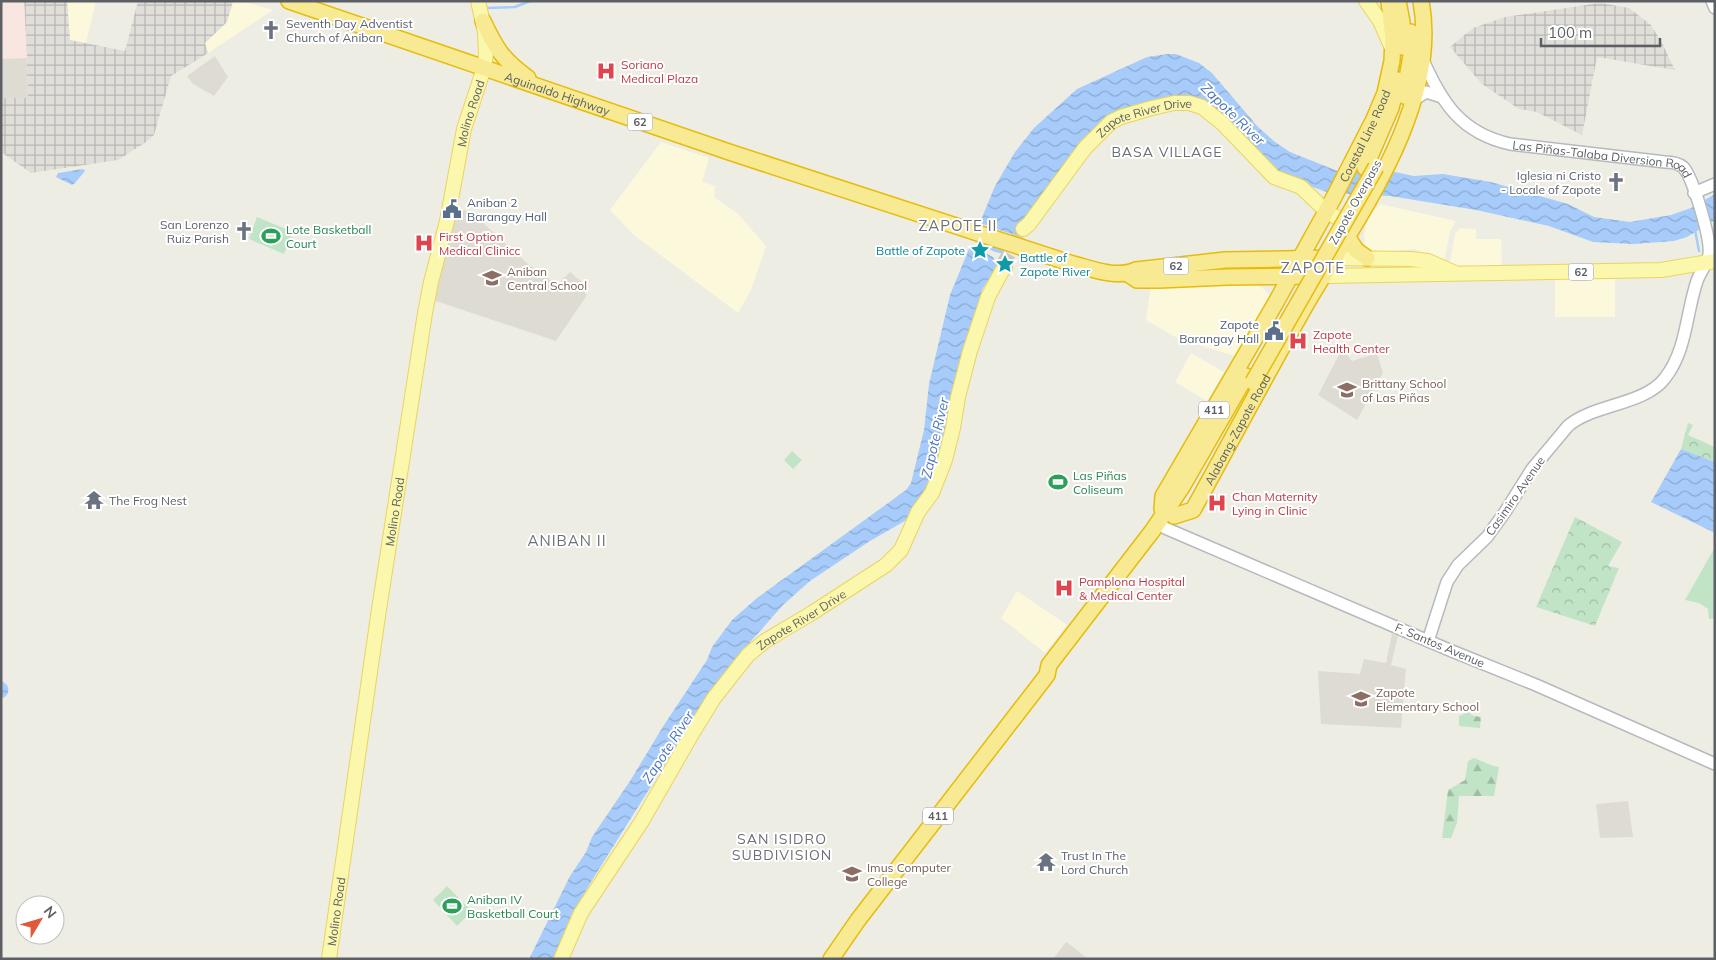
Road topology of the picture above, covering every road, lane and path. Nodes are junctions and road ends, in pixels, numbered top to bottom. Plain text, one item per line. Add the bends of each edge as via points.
1 (289, 1) edge
2 (478, 1) edge
3 (1366, 1) edge
4 (1389, 1) edge
5 (1398, 1) edge
6 (1408, 1) edge
7 (1420, 1) edge
8 (1712, 1) edge
9 (1715, 8) edge
10 (483, 21) junction
11 (1393, 52) junction
12 (1423, 60) junction
13 (484, 68) junction
14 (541, 88) junction
15 (1442, 96) junction
16 (1415, 99) junction
17 (1715, 184) edge
18 (1696, 197) junction
19 (1330, 205) junction
20 (1318, 226) junction
21 (1027, 228) tunnel mouth
22 (1347, 236) junction
23 (1334, 258) junction
24 (1368, 258) junction
25 (1299, 259) junction
26 (1710, 262) edge
27 (1003, 268) tunnel mouth
28 (1128, 274) junction
29 (1456, 274) junction
30 (1258, 276) junction
31 (1290, 276) junction
32 (1324, 276) junction
33 (1279, 297) junction
34 (1305, 307) junction
35 (1186, 489) junction
36 (1166, 521) junction
37 (1428, 641) junction
38 (1715, 764) edge
39 (329, 959) edge
40 (561, 959) edge
41 (831, 959) edge

1 - 13 highway, Aguinaldo Highway / 62
2 - 10 main road, Molino Road
3 - 11 main road via 1380,21
4 - 11 highway, Coastal Line Road / 411
5 - 35 highway, Zapote Overpass / 411 via 1402,55 1385,125 1365,168
6 - 35 highway, Zapote Overpass / 411, bridge via 1411,55 1405,91 1376,167
7 - 12 highway, 411
8 - 9 street
10 - 13 main road, Molino Road via 486,43
10 - 14 highway via 502,57
11 - 19 highway, Coastal Line Road / 411 via 1385,93
12 - 15 street, Las Piñas-Talaba Diversion Road
12 - 16 highway, 411
13 - 14 highway, Aguinaldo Highway / 62
13 - 39 main road, Molino Road via 464,129 425,313
14 - 28 highway, Aguinaldo Highway / 62 via 1012,244 1103,272
15 - 16 street via 1426,92
15 - 18 street, Las Piñas-Talaba Diversion Road via 1465,125 1493,139 1680,165 1686,171
16 - 22 highway, 411 via 1386,167
17 - 18 street
18 - 26 street, Las Piñas-Talaba Diversion Road via 1708,230
19 - 20 highway, Coastal Line Road / 411
19 - 21 main road, Zapote River Drive via 1301,187 1274,176 1202,107 1174,103 1121,117 1104,128 1071,166
19 - 22 main road, Zapote River Drive
20 - 22 highway via 1323,237 1335,244
20 - 25 highway, Coastal Line Road / 411
22 - 23 highway, 411
22 - 24 highway via 1356,250
23 - 24 main road, 62
23 - 25 highway, 62
23 - 32 highway, Alabang-Zapote Road / 411
24 - 29 main road, 62 via 1421,260
25 - 28 highway, 62 via 1226,260 1136,270
25 - 31 highway, 411
26 - 29 main road, 62 via 1661,270
26 - 37 street, Casimiro Avenue via 1696,283 1681,348 1665,379 1649,392 1585,415 1568,426 1532,469 1487,537 1452,574
27 - 40 main road, Zapote River Drive via 988,297 970,351 945,460 932,493 918,512 901,550 886,564 748,655 693,732 642,821 581,914
28 - 30 highway, 62 via 1137,280
29 - 32 main road, 62
30 - 31 highway, 62
30 - 33 highway via 1269,281
31 - 32 highway, 62
31 - 33 highway, 411
32 - 34 highway, Alabang-Zapote Road / 411
33 - 34 highway via 1296,287 1304,289 1308,298
33 - 36 highway, 411 via 1164,496
34 - 36 highway, Alabang-Zapote Road / 411 via 1193,510
35 - 36 highway, 411
36 - 37 street, F. Santos Avenue
36 - 41 highway, 411 via 1148,538 1050,665 1046,675
37 - 38 street, F. Santos Avenue

